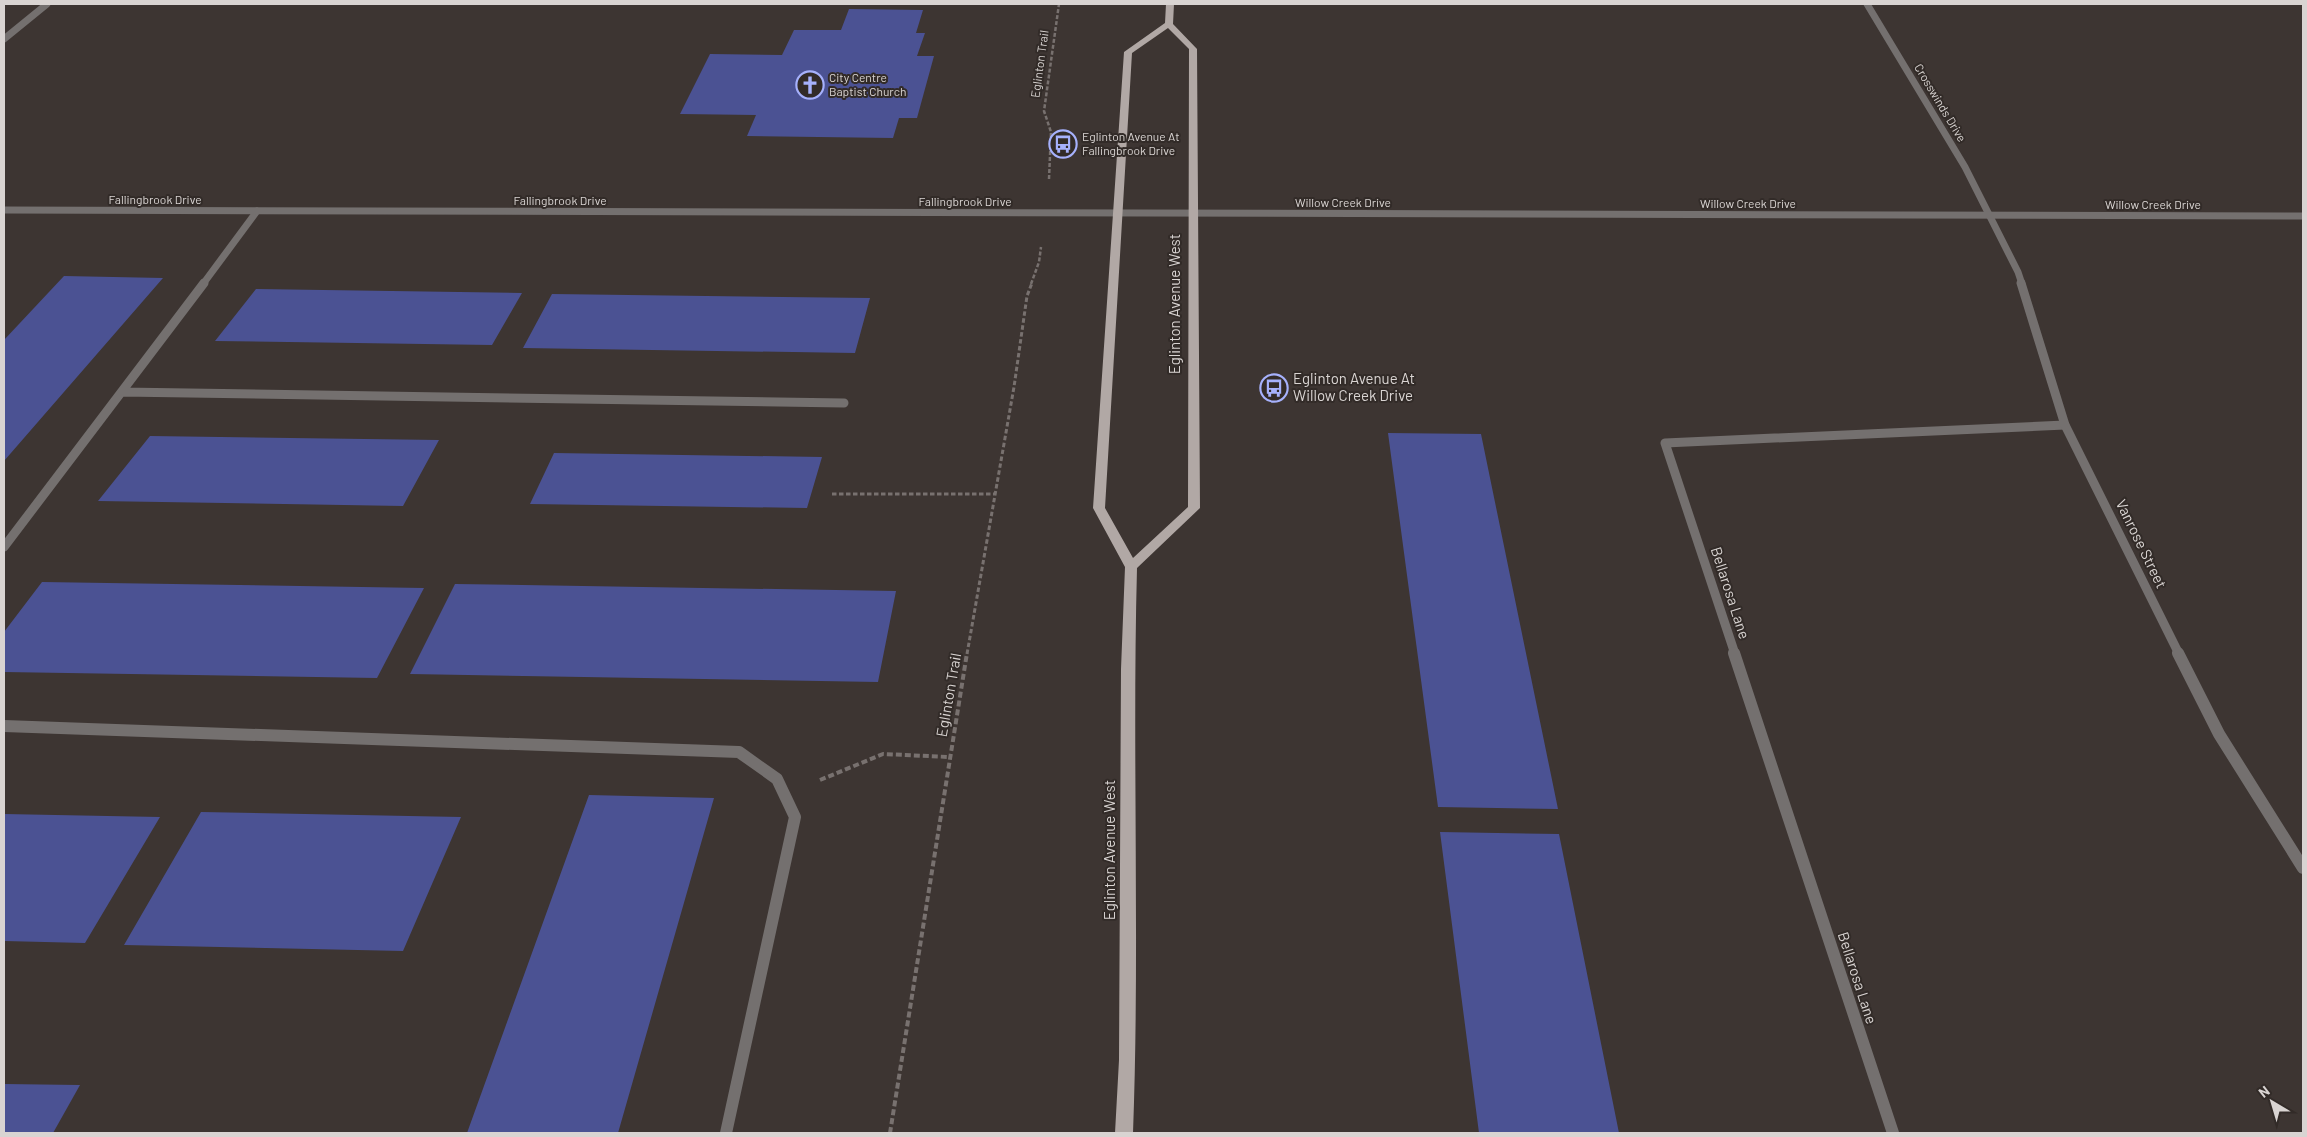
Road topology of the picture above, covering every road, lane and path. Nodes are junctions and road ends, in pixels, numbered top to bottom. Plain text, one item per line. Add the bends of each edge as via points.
1 (47, 4) edge
2 (1059, 4) edge
3 (1170, 4) edge
4 (1868, 4) edge
5 (1170, 24) junction
6 (4, 39) edge
7 (1049, 186) dead end
8 (4, 210) edge
9 (257, 211) junction
10 (1117, 213) junction
11 (1193, 213) junction
12 (1989, 216) junction
13 (2303, 216) edge
14 (1040, 262) dead end
15 (122, 392) junction
16 (844, 404) dead end
17 (2065, 426) junction
18 (832, 494) dead end
19 (995, 494) junction
20 (4, 546) edge
21 (1131, 567) junction
22 (4, 726) edge
23 (949, 757) junction
24 (784, 794) junction
25 (2303, 868) edge
26 (726, 1133) edge
27 (890, 1133) edge
28 (1124, 1133) edge
29 (1893, 1133) edge

1 - 6 street
2 - 7 path, Eglinton Trail via 1044,111 1051,132
3 - 5 main road
4 - 12 street, Crosswinds Drive via 1964,167
5 - 10 main road via 1128,52
5 - 11 main road, Eglinton Avenue West via 1193,49
8 - 9 street, Fallingbrook Drive
9 - 10 street, Fallingbrook Drive
9 - 15 street
10 - 11 street, Fallingbrook Drive
10 - 21 main road via 1099,508
11 - 12 street, Willow Creek Drive
11 - 21 main road, Eglinton Avenue West via 1194,508
12 - 13 street, Willow Creek Drive
12 - 17 street, Vanrose Street via 2018,272
14 - 19 path, Eglinton Trail via 1027,296
15 - 16 street
15 - 20 street
17 - 25 street, Vanrose Street via 2219,734
17 - 29 street, Bellarosa Lane via 1665,443
18 - 19 path
19 - 23 path, Eglinton Trail
21 - 28 main road, Eglinton Avenue West
22 - 24 street via 739,752 777,779
23 - 24 path via 883,754
23 - 27 path, Eglinton Trail
24 - 26 street via 794,817

